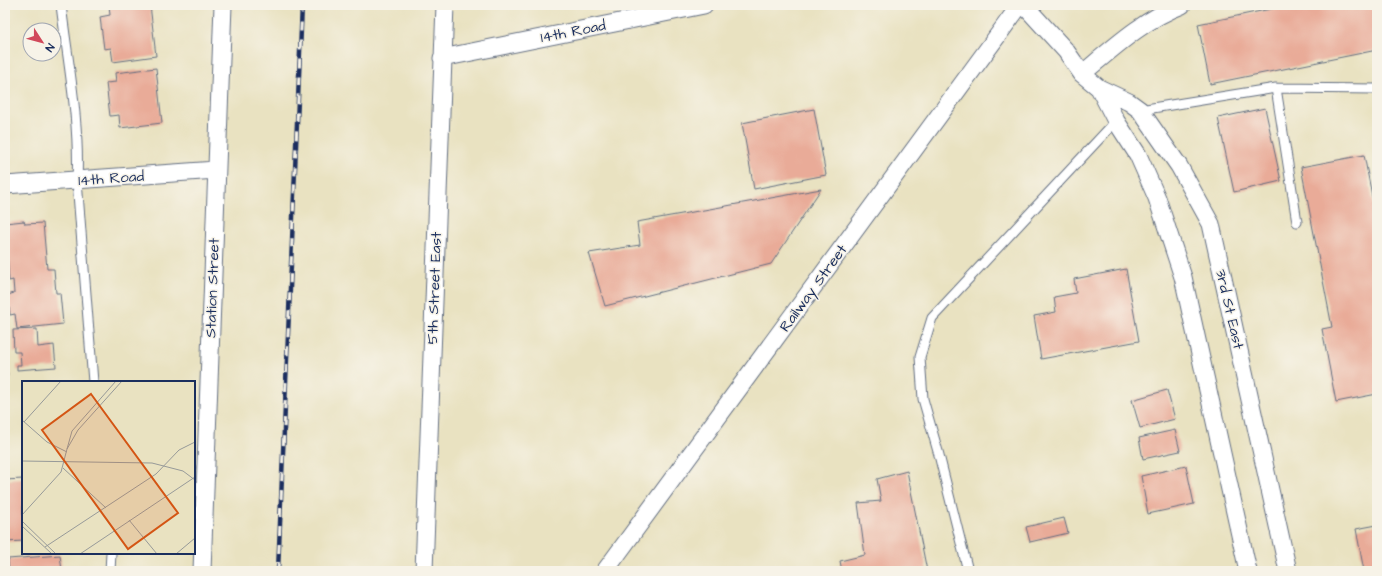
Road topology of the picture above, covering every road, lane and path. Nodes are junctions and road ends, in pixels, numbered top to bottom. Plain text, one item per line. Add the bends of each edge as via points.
1 (61, 5) edge
2 (223, 5) edge
3 (445, 5) edge
4 (704, 5) edge
5 (1020, 5) edge
6 (1024, 5) edge
7 (1182, 5) edge
8 (442, 58) junction
9 (1082, 74) junction
10 (1099, 88) junction
11 (1276, 88) junction
12 (1377, 89) edge
13 (1140, 110) junction
14 (1116, 121) junction
15 (216, 170) junction
16 (77, 181) junction
17 (5, 184) edge
18 (1297, 222) dead end
19 (93, 381) edge
20 (199, 536) edge
21 (111, 554) edge
22 (110, 571) edge
23 (202, 571) edge
24 (424, 571) edge
25 (605, 571) edge
26 (968, 571) edge
27 (1248, 571) edge
28 (1288, 571) edge

1 - 16 lane via 76,120
2 - 15 street, Station Street
3 - 8 street, 5th Street East
4 - 8 street, 14th Road
5 - 25 street, Railway Street
6 - 9 street, 3rd St East via 1066,51
7 - 9 street via 1134,31
8 - 24 street, 5th Street East
9 - 10 street, 3rd St East
10 - 13 street, 3rd St East
10 - 14 street, 3rd St East
11 - 12 lane
11 - 13 lane
11 - 18 lane
13 - 28 street, 3rd St East via 1179,166 1211,224
14 - 26 lane via 932,318 920,357 923,399
14 - 27 street, 3rd St East via 1138,155 1157,198 1183,277
15 - 16 street, 14th Road
15 - 20 street, Station Street
16 - 17 street, 14th Road
16 - 19 lane
20 - 23 street, Station Street
21 - 22 lane

